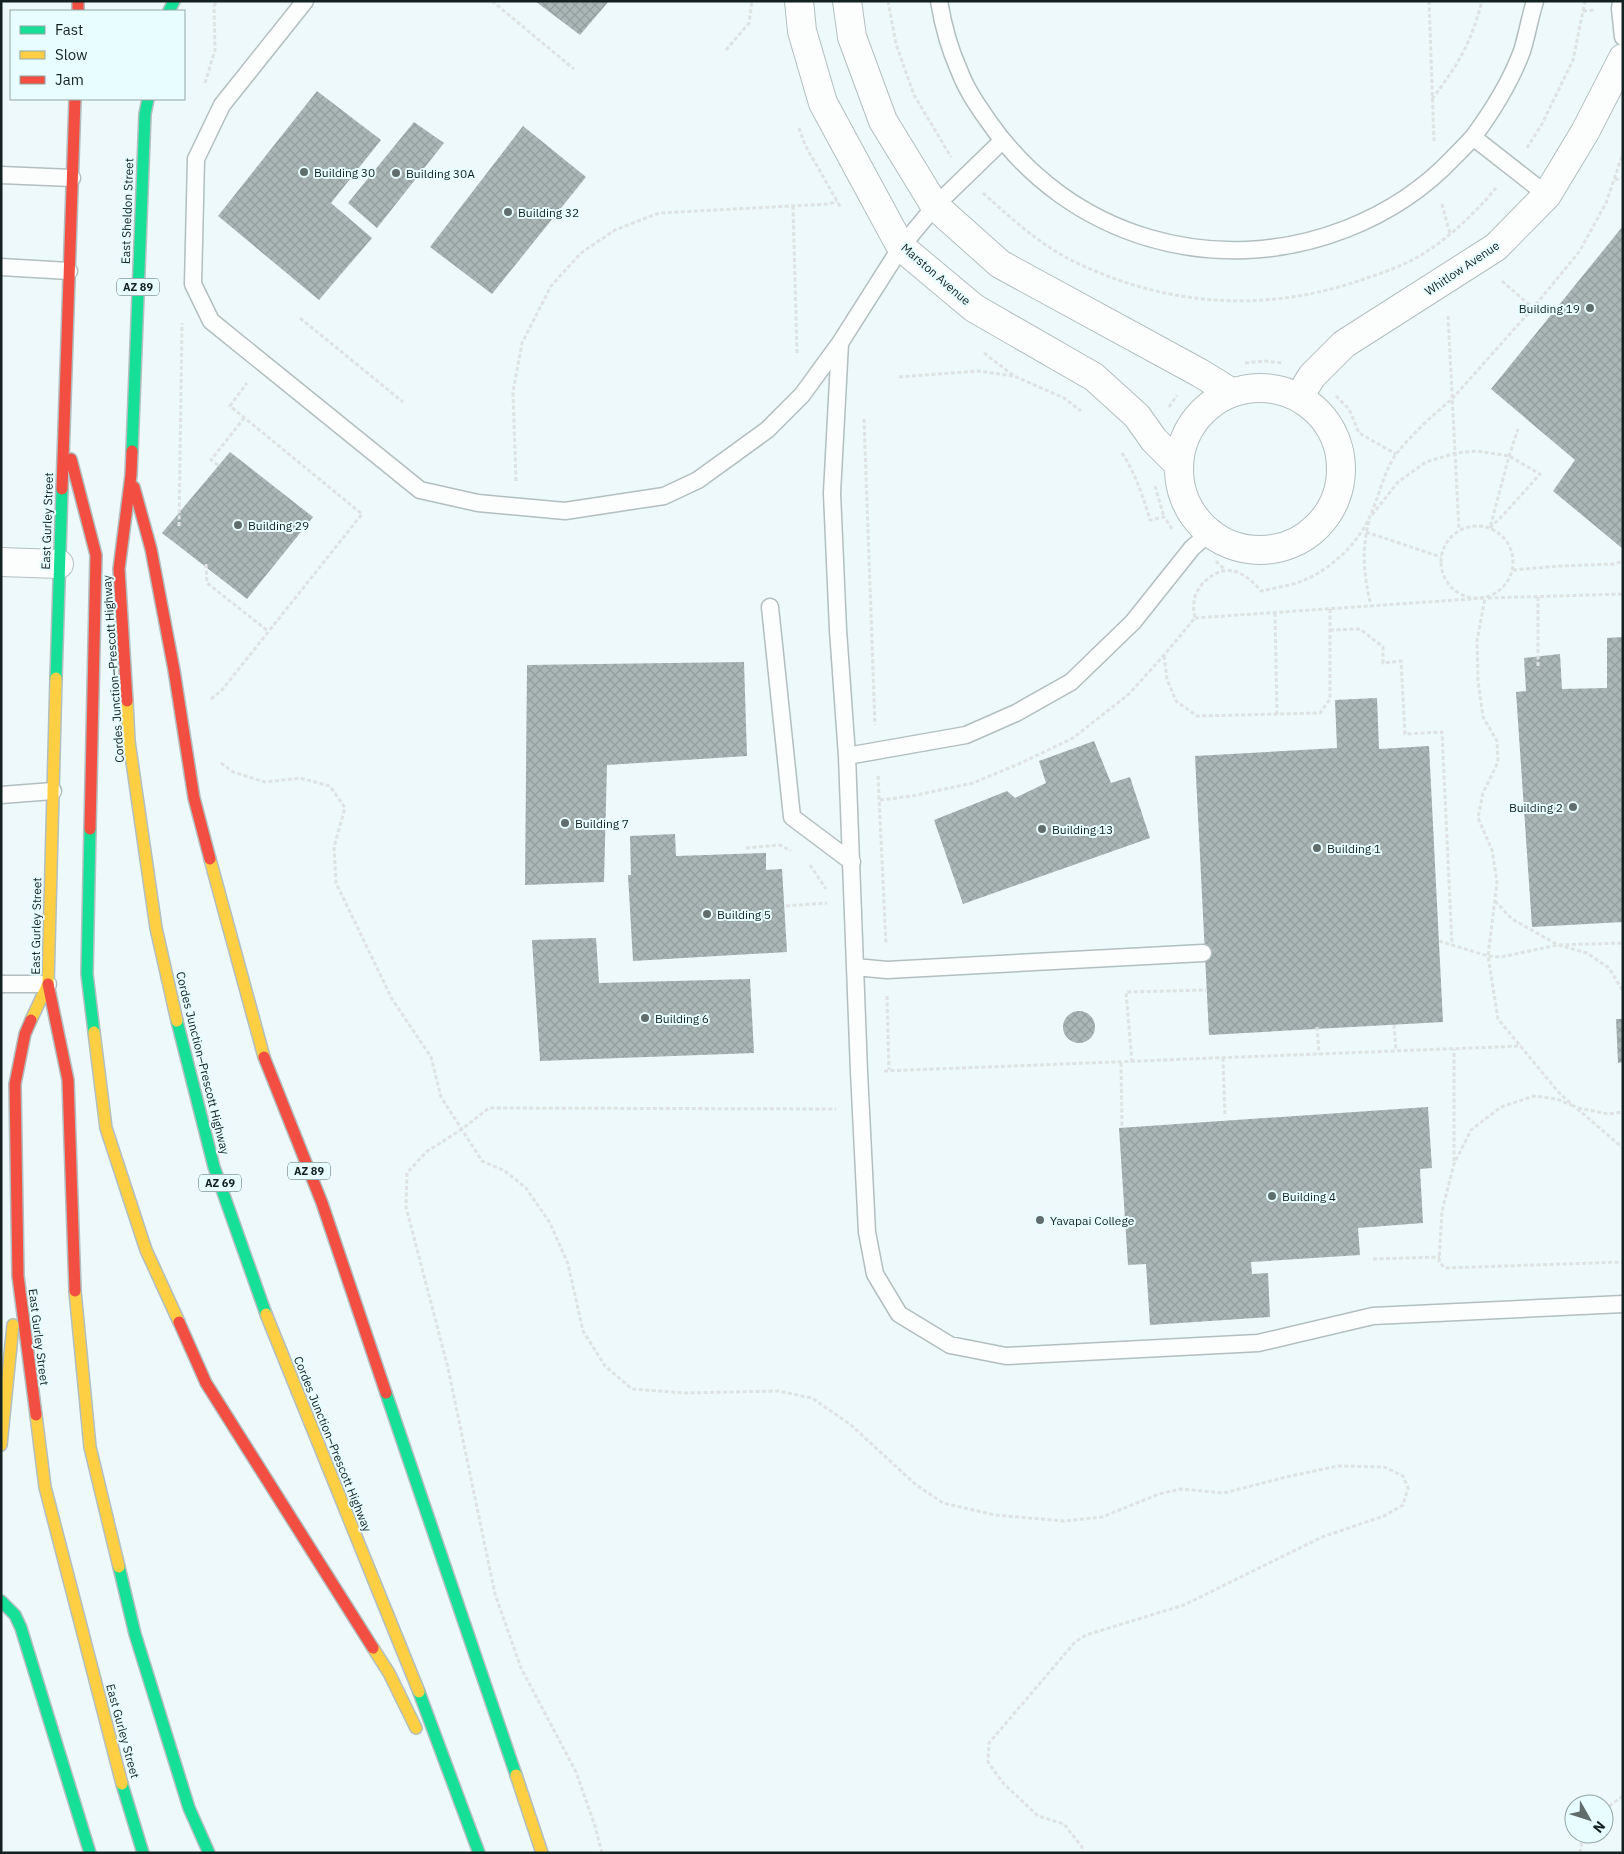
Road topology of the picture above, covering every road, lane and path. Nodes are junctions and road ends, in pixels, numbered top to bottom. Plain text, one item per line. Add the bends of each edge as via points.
1 (218, 1) edge
2 (305, 1) edge
3 (492, 1) edge
4 (752, 1) edge
5 (799, 1) edge
6 (847, 1) edge
7 (888, 1) edge
8 (939, 1) edge
9 (1429, 1) edge
10 (1482, 1) edge
11 (1535, 1) edge
12 (1585, 1) edge
13 (1621, 1) edge
14 (1623, 38) edge
15 (726, 50) dead end
16 (1623, 58) edge
17 (574, 69) dead end
18 (202, 90) dead end
19 (1432, 99) junction
20 (75, 100) edge
21 (148, 100) edge
22 (1474, 137) junction
23 (1002, 141) junction
24 (1623, 153) edge
25 (1514, 169) junction
26 (1, 175) edge
27 (964, 177) junction
28 (1435, 177) junction
29 (1623, 177) edge
30 (72, 178) junction
31 (1614, 180) junction
32 (1547, 195) junction
33 (837, 201) dead end
34 (793, 206) junction
35 (934, 206) junction
36 (1450, 234) junction
37 (901, 247) junction
38 (1, 267) edge
39 (1462, 269) junction
40 (69, 272) junction
41 (1534, 308) junction
42 (182, 313) dead end
43 (300, 318) dead end
44 (840, 343) junction
45 (797, 353) dead end
46 (263, 363) junction
47 (900, 376) dead end
48 (1014, 376) dead end
49 (1231, 392) junction
50 (1300, 397) junction
51 (1452, 400) junction
52 (403, 402) dead end
53 (244, 418) junction
54 (1518, 429) dead end
55 (63, 430) junction
56 (1456, 453) junction
57 (1509, 456) junction
58 (218, 465) dead end
59 (1179, 465) junction
60 (131, 475) junction
61 (516, 484) dead end
62 (1370, 517) junction
63 (1490, 528) junction
64 (179, 530) dead end
65 (1460, 530) junction
66 (1366, 532) junction
67 (1209, 533) junction
68 (1441, 557) junction
69 (1623, 561) edge
70 (1, 562) edge
71 (59, 564) junction
72 (206, 564) dead end
73 (1513, 570) junction
74 (1623, 594) edge
75 (1538, 597) junction
76 (1485, 598) junction
77 (1371, 606) junction
78 (770, 607) dead end
79 (1330, 609) junction
80 (1275, 613) junction
81 (1194, 618) junction
82 (1330, 630) junction
83 (268, 632) junction
84 (1164, 656) junction
85 (1538, 669) dead end
86 (209, 700) dead end
87 (1277, 714) junction
88 (847, 756) junction
89 (220, 761) dead end
90 (53, 791) junction
91 (1, 795) edge
92 (880, 800) dead end
93 (746, 848) dead end
94 (797, 854) dead end
95 (806, 858) dead end
96 (852, 862) junction
97 (827, 891) dead end
98 (827, 897) dead end
99 (1495, 900) junction
100 (828, 903) junction
101 (786, 906) dead end
102 (828, 912) dead end
103 (1439, 941) dead end
104 (1623, 943) edge
105 (1452, 945) junction
106 (1558, 945) junction
107 (1202, 953) dead end
108 (1488, 956) junction
109 (855, 967) junction
110 (1, 984) edge
111 (48, 984) junction
112 (1206, 990) dead end
113 (1623, 991) edge
114 (1394, 1025) dead end
115 (1317, 1027) dead end
116 (1521, 1046) junction
117 (1454, 1049) junction
118 (1396, 1051) junction
119 (1319, 1054) junction
120 (1223, 1058) junction
121 (1121, 1062) junction
122 (1132, 1062) junction
123 (859, 1072) junction
124 (1577, 1108) junction
125 (861, 1109) junction
126 (1623, 1112) edge
127 (1225, 1117) dead end
128 (1122, 1126) dead end
129 (462, 1129) junction
130 (1623, 1148) edge
131 (1454, 1164) junction
132 (1440, 1257) junction
133 (1373, 1259) dead end
134 (1623, 1262) edge
135 (18, 1276) junction
136 (1623, 1304) edge
137 (1, 1445) edge
138 (1, 1601) edge
139 (423, 1741) dead end
140 (431, 1758) dead end
141 (126, 1795) junction
142 (152, 1844) dead end
143 (90, 1853) edge
144 (143, 1853) edge
145 (209, 1853) edge
146 (478, 1853) edge
147 (542, 1853) edge
148 (602, 1853) edge
149 (1082, 1853) edge

1 - 18 path via 214,6 215,50
2 - 46 lane via 222,105 196,160 193,284 211,321
3 - 17 path
4 - 15 path via 749,23
5 - 37 street, Marston Avenue via 802,31 823,103
6 - 35 street via 852,37 883,120
7 - 27 path via 896,44 914,95
8 - 23 lane via 944,30 959,71 975,102
9 - 19 path
10 - 19 path via 1474,30 1455,69
11 - 22 lane via 1522,50 1501,96
12 - 25 path via 1573,60 1542,124
13 - 14 lane
16 - 32 street, Whitlow Avenue via 1586,132
19 - 28 path
20 - 30 main road, East Gurley Street
21 - 60 main road, East Sheldon Street / AZ 89
22 - 25 lane
22 - 28 lane
23 - 27 lane
23 - 28 lane via 1060,196 1104,222 1143,237 1186,247 1229,251 1278,248 1319,240 1368,220 1407,199
24 - 31 path
25 - 32 lane
25 - 36 path
26 - 30 lane
27 - 35 lane
27 - 36 path via 1026,232 1076,262 1138,287 1190,298 1252,302 1333,290 1386,272 1425,253
28 - 36 path
29 - 31 path
30 - 40 main road, East Gurley Street
31 - 41 path via 1606,203 1579,252
32 - 39 street, Whitlow Avenue via 1496,247
33 - 34 path
34 - 45 path
34 - 61 path via 659,213 615,230 581,253 551,286 522,343 513,392
35 - 37 lane
35 - 49 street via 1000,264
36 - 39 path
37 - 44 lane
37 - 59 street, Marston Avenue via 974,308 1094,377 1137,416 1154,440
38 - 40 lane
39 - 41 path via 1495,274
39 - 50 street, Whitlow Avenue via 1344,344 1312,376
39 - 51 path via 1447,308
40 - 55 main road, East Gurley Street
41 - 51 path
42 - 64 path
43 - 52 path
44 - 46 lane via 802,395 766,430 698,480 664,496 565,511 478,503 420,490
44 - 88 lane via 832,493
46 - 53 path via 230,406
47 - 48 path via 979,371
49 - 50 street via 1254,387 1278,388
49 - 59 street via 1210,404 1194,421 1183,442
50 - 67 street via 1321,413 1335,436 1342,462 1339,488 1328,514 1310,533 1286,546 1260,551 1233,546
51 - 56 path
51 - 62 path via 1396,454
53 - 58 path via 211,460
53 - 83 path via 362,514
54 - 57 path
55 - 71 main road, East Gurley Street
55 - 139 main road via 96,555 87,974 106,1128 146,1250 206,1383 389,1673
56 - 57 path via 1477,451
56 - 62 path via 1426,462 1398,482
56 - 65 path
57 - 63 path
57 - 63 path via 1540,474
59 - 67 street via 1181,491 1192,514
60 - 146 main road, Cordes Junction–Prescott Highway / AZ 69 via 119,569 129,742 156,928 183,1050 214,1167 268,1320 408,1662
60 - 147 main road, AZ 89 via 151,550 194,798 265,1062 322,1203
62 - 66 path
62 - 81 path via 1342,555 1302,581 1261,591 1253,581 1237,571 1213,574 1201,585 1194,600
63 - 65 path via 1474,526
63 - 73 path via 1506,539 1513,554
65 - 68 path via 1447,540
66 - 68 path
66 - 77 path via 1364,579
67 - 88 lane via 1192,548 1133,622 1071,682 966,736
68 - 76 path via 1443,577 1452,590 1469,598
69 - 73 path
70 - 71 street
71 - 90 main road, East Gurley Street
72 - 83 path via 207,583
73 - 76 path via 1504,588
74 - 75 path
75 - 76 path
75 - 85 path
76 - 77 path
76 - 99 path via 1478,641 1478,681 1483,717 1497,741 1498,762 1483,793 1478,818 1492,850 1497,882
77 - 79 path
78 - 96 lane via 792,817
79 - 80 path
79 - 82 path
80 - 81 path
80 - 87 path
81 - 84 path
82 - 87 path via 1330,699 1320,712
82 - 105 path via 1360,629 1383,647 1383,663 1401,662 1405,734 1442,732
83 - 86 path via 222,690
84 - 87 path via 1167,678 1176,701 1197,716
84 - 92 path via 1129,694 1073,738 973,783
88 - 96 lane
89 - 129 path via 233,772 265,782 300,778 330,786 345,808 334,847 336,883 392,999 432,1057 441,1097
90 - 91 lane
90 - 111 main road, East Gurley Street
93 - 94 path via 780,845
95 - 97 path
96 - 109 lane
98 - 100 path
99 - 106 path via 1512,919
99 - 108 path
100 - 101 path
100 - 102 path
103 - 105 path
104 - 106 path
105 - 108 path
106 - 108 path via 1501,958
106 - 113 path via 1587,953 1609,968
107 - 109 lane via 887,970
108 - 116 path via 1498,1019
109 - 123 lane
110 - 111 lane
111 - 135 main road, East Gurley Street via 25,1034 15,1084
111 - 145 main road via 68,1080 73,1276 90,1447 135,1634 189,1808
112 - 122 path via 1126,992
114 - 118 path
115 - 119 path
116 - 117 path
116 - 124 path via 1560,1094
117 - 118 path
117 - 131 path
118 - 119 path
119 - 120 path
120 - 122 path
120 - 127 path
121 - 122 path
121 - 123 path
121 - 128 path
123 - 125 lane
124 - 126 path via 1608,1114
124 - 130 path
124 - 131 path via 1557,1099 1534,1096 1501,1107 1471,1130
125 - 129 path via 489,1108
125 - 136 lane via 867,1232 875,1274 899,1314 950,1345 1006,1356 1258,1343 1372,1316
129 - 148 path via 426,1152 407,1173 406,1207 448,1368 495,1594 521,1668 576,1772
129 - 149 path via 482,1161 505,1171 526,1188 550,1223 568,1264 583,1331 605,1366 632,1389 685,1393 778,1391 812,1398 851,1425 915,1484 943,1503 995,1514 1064,1521 1102,1517 1159,1494 1181,1489 1224,1493 1338,1466 1384,1467 1403,1476 1408,1488 1403,1504 1384,1516 1322,1537 1184,1605 1086,1634 1063,1656 989,1743 988,1762 1003,1783 1038,1816 1064,1824 1082,1847
131 - 132 path via 1442,1211
132 - 133 path
132 - 134 path via 1439,1262 1445,1268
135 - 137 main road
135 - 141 main road, East Gurley Street via 45,1486
138 - 143 main road via 22,1628
140 - 146 main road
141 - 142 main road
141 - 144 main road

